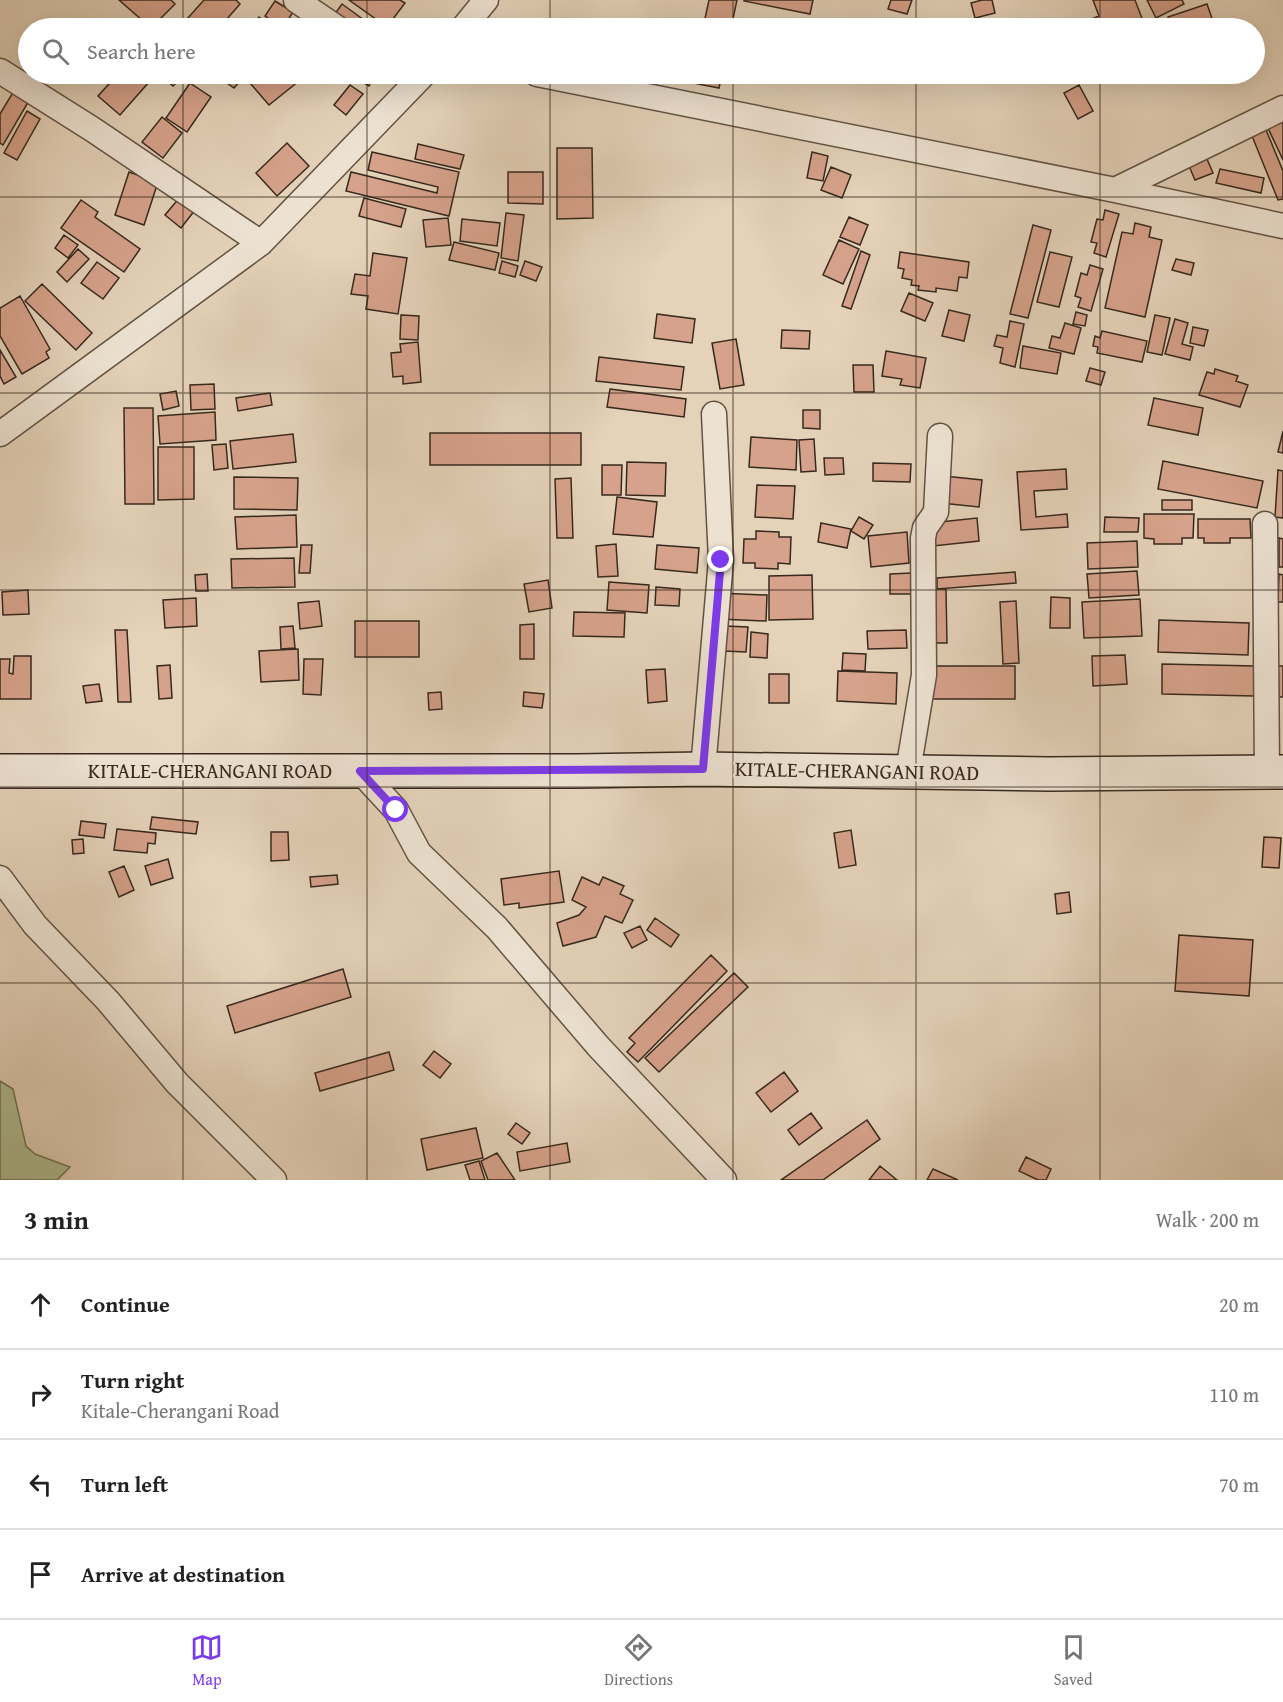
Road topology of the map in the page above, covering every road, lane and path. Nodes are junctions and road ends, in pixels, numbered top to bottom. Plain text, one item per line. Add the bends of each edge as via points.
1 (296, 0) edge
2 (486, 0) edge
3 (322, 18) edge
4 (471, 18) edge
5 (0, 70) edge
6 (18, 82) edge
7 (22, 84) edge
8 (405, 84) edge
9 (587, 84) edge
10 (1283, 108) edge
11 (1115, 190) junction
12 (1283, 226) edge
13 (261, 243) junction
14 (714, 414) dead end
15 (0, 434) edge
16 (939, 436) dead end
17 (1265, 524) dead end
18 (703, 769) junction
19 (0, 771) edge
20 (360, 771) junction
21 (908, 771) junction
22 (1275, 772) edge
23 (0, 878) edge
24 (274, 1180) edge
25 (724, 1180) edge

1 - 3 street
2 - 4 street
5 - 6 street
7 - 13 street
8 - 13 street
9 - 11 street
10 - 11 street
11 - 12 street
13 - 15 street
14 - 18 street via 721,560
16 - 21 street via 936,512 923,538 924,675
17 - 22 street
18 - 20 main road, KITALE-CHERANGANI ROAD
18 - 21 main road, KITALE-CHERANGANI ROAD
19 - 20 main road, KITALE-CHERANGANI ROAD
20 - 25 street via 396,810 419,853 497,928 598,1046
21 - 22 main road, KITALE-CHERANGANI ROAD
23 - 24 street via 35,925 108,1000 177,1083

